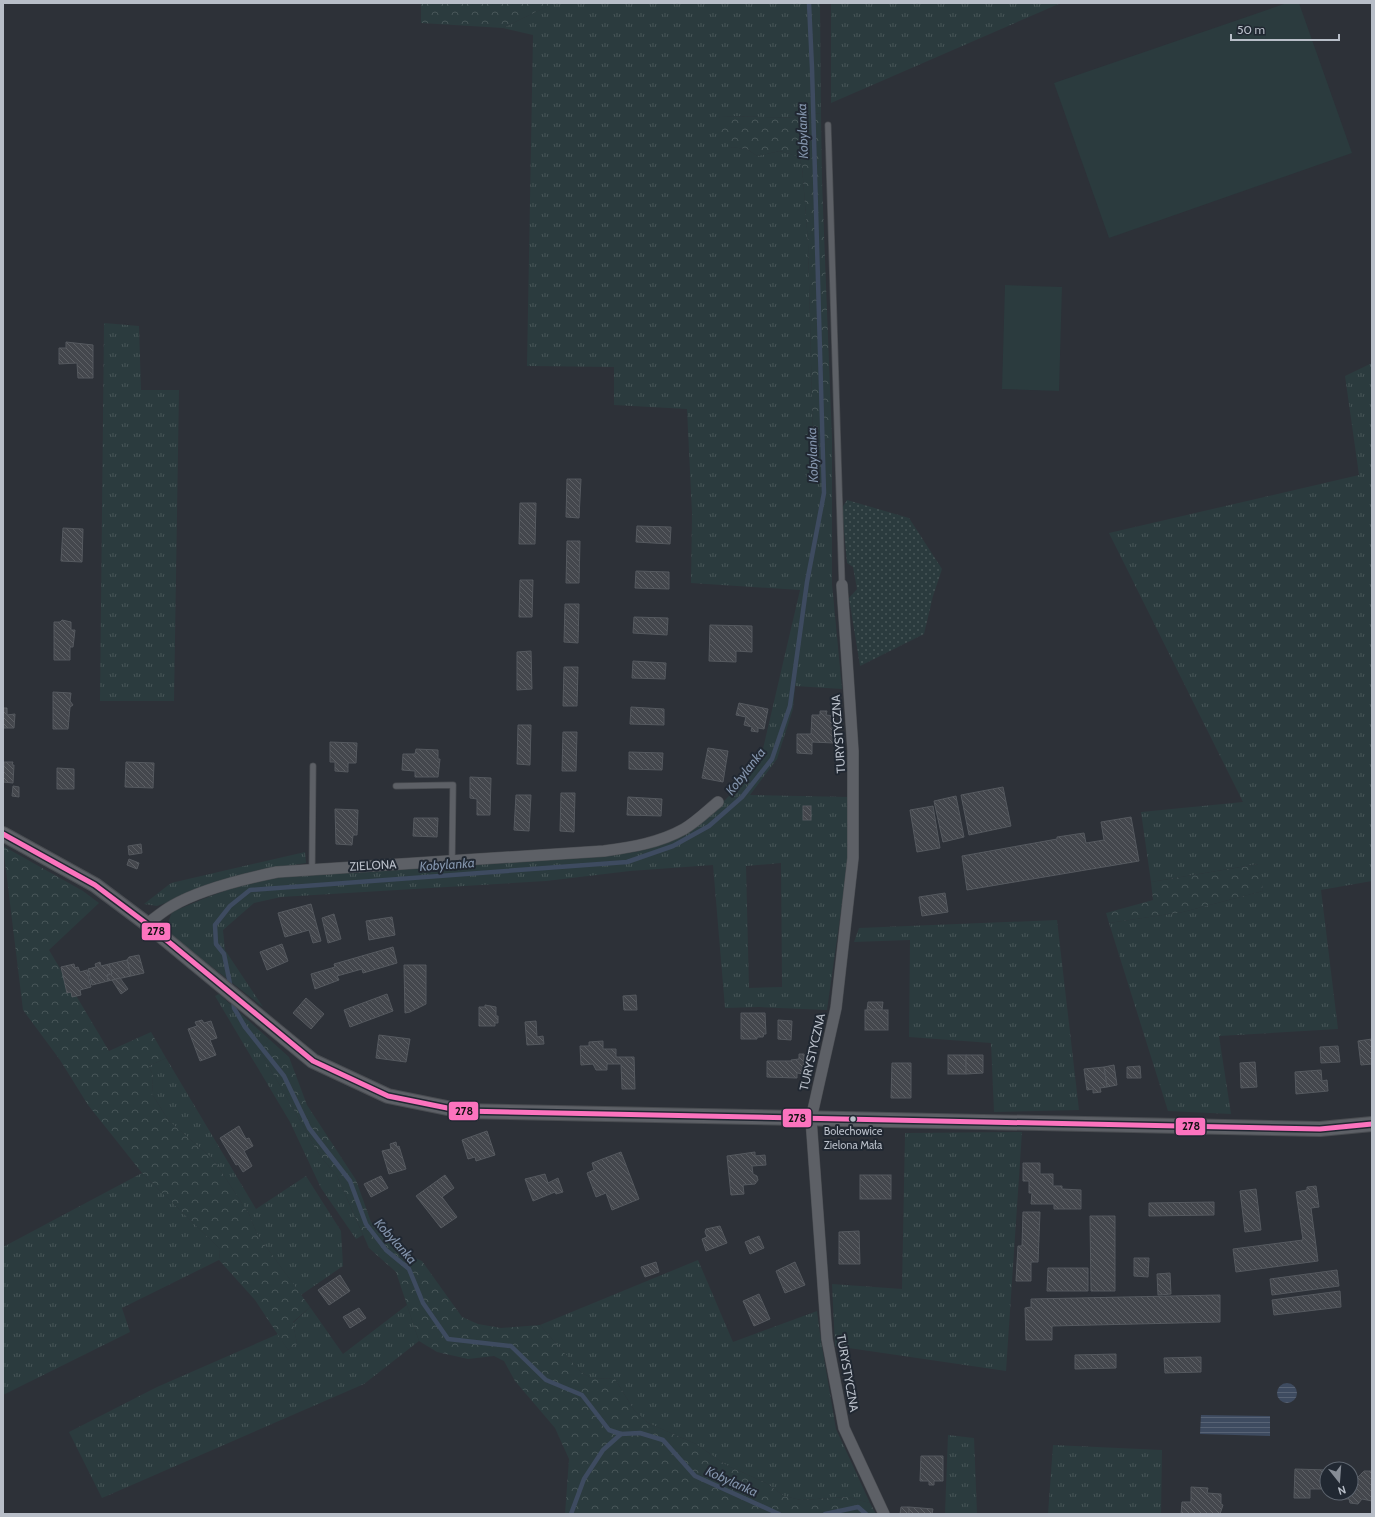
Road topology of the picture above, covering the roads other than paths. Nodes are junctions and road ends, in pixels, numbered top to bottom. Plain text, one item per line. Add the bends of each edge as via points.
1 (828, 125) dead end
2 (842, 585) joint
3 (313, 766) dead end
4 (396, 786) dead end
5 (718, 802) dead end
6 (3, 834) edge
7 (452, 861) junction
8 (312, 869) junction
9 (147, 924) junction
10 (810, 1119) junction
11 (1372, 1124) edge
12 (884, 1514) edge

1 - 2 lane
2 - 10 street, TURYSTYCZNA via 853,751 853,858 836,1008
3 - 8 lane
4 - 7 lane via 453,785
5 - 7 street, ZIELONA via 686,828 663,839 636,847
6 - 9 street via 95,885
7 - 8 street, ZIELONA
8 - 9 street, ZIELONA via 258,876 212,890 172,907
9 - 10 street via 313,1061 388,1096 462,1111
10 - 11 street via 1320,1129
10 - 12 street, TURYSTYCZNA via 828,1339 844,1428

